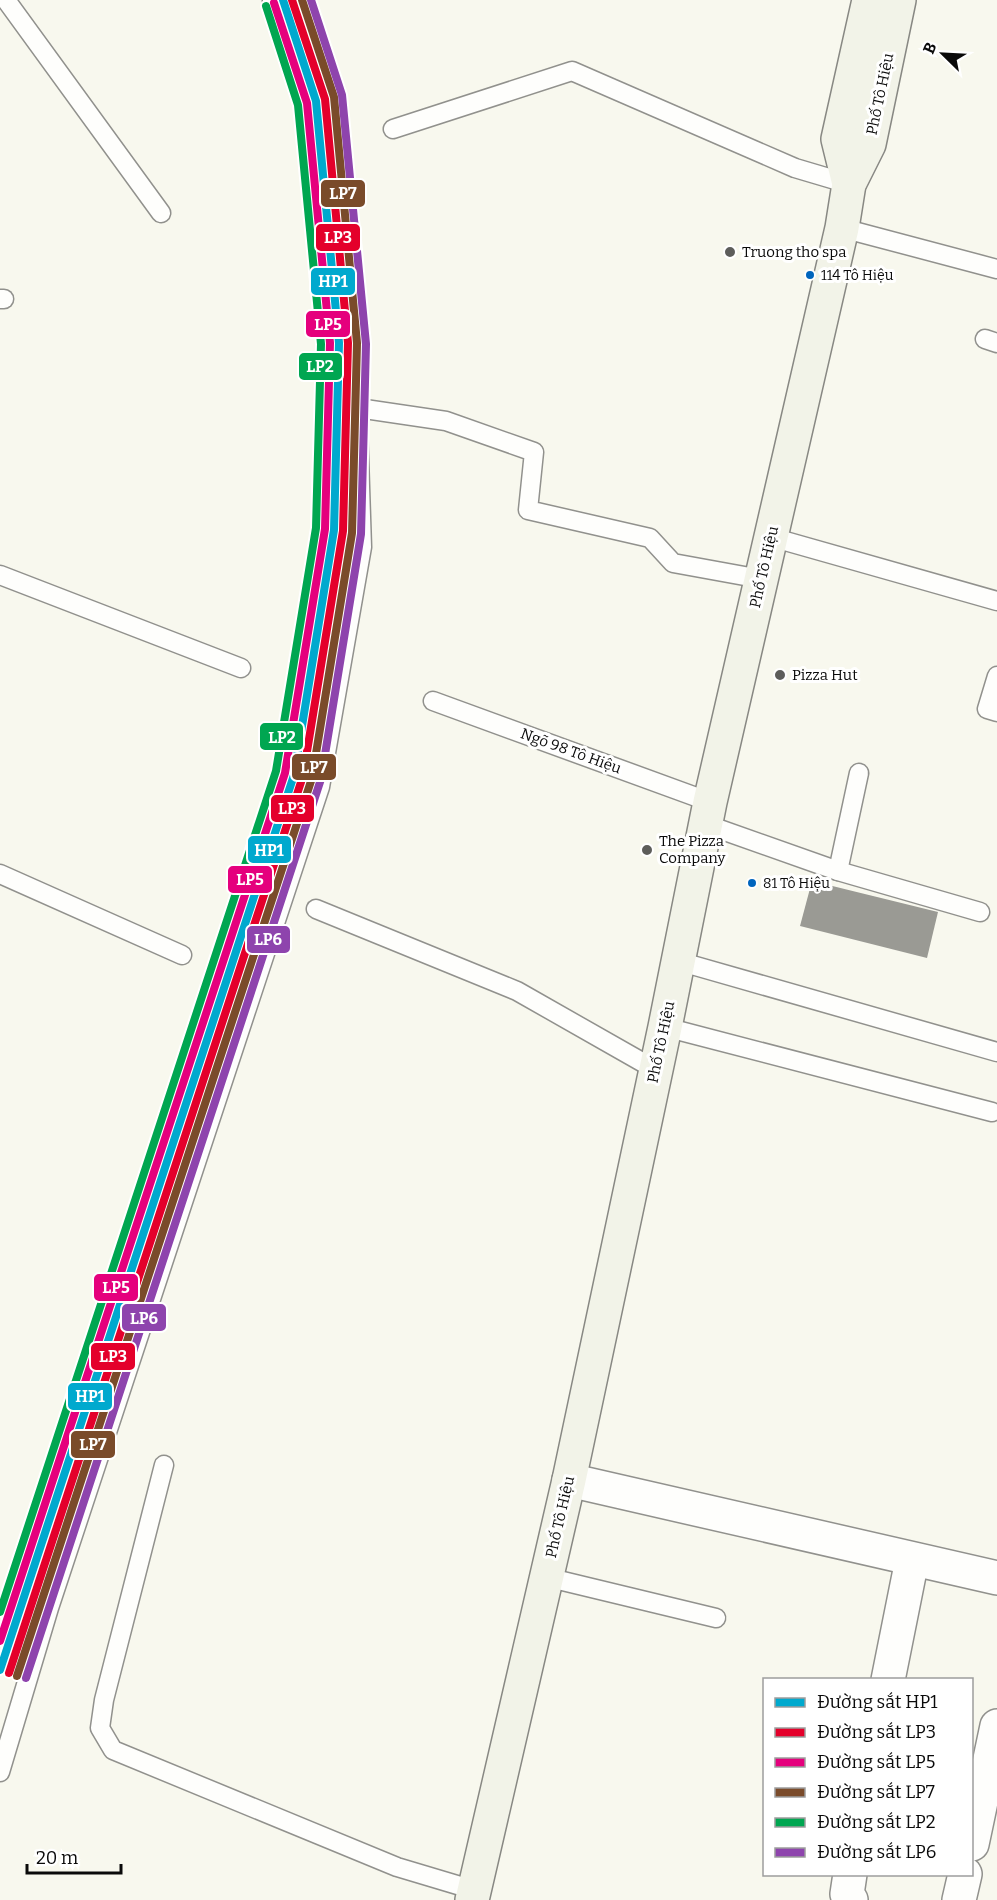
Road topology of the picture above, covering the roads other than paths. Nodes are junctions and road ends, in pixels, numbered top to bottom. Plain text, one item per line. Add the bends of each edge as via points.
1 (6, 0) edge
2 (272, 0) edge
3 (297, 0) edge
4 (869, 0) edge
5 (899, 0) edge
6 (305, 106) dead end
7 (393, 129) dead end
8 (849, 184) junction
9 (161, 213) dead end
10 (842, 228) junction
11 (997, 269) edge
12 (358, 408) junction
13 (771, 537) junction
14 (0, 574) edge
15 (761, 579) junction
16 (997, 601) edge
17 (241, 668) dead end
18 (997, 676) edge
19 (433, 701) dead end
20 (997, 712) edge
21 (859, 773) dead end
22 (707, 813) junction
23 (838, 871) junction
24 (0, 874) edge
25 (316, 909) dead end
26 (980, 912) dead end
27 (182, 956) dead end
28 (678, 961) junction
29 (665, 1027) junction
30 (997, 1052) edge
31 (656, 1070) junction
32 (993, 1112) dead end
33 (164, 1465) dead end
34 (569, 1480) junction
35 (912, 1560) junction
36 (546, 1577) junction
37 (997, 1578) edge
38 (716, 1617) dead end
39 (888, 1678) edge
40 (997, 1726) edge
41 (0, 1772) edge
42 (973, 1839) edge
43 (850, 1876) edge
44 (965, 1876) edge
45 (473, 1895) edge
46 (850, 1900) edge
47 (959, 1900) edge

1 - 9 lane
2 - 6 lane
3 - 12 lane via 327,103 354,304
4 - 8 main road, Phố Tô Hiệu via 838,139
5 - 8 main road, Phố Tô Hiệu via 869,144
7 - 8 lane via 572,71 795,168
8 - 10 main road, Phố Tô Hiệu
10 - 11 lane
10 - 13 main road, Phố Tô Hiệu
12 - 15 lane via 446,422 534,452 528,510 650,538 673,562
12 - 41 lane via 362,547 320,787 49,1608
13 - 15 main road, Phố Tô Hiệu
13 - 16 lane
14 - 17 lane
15 - 22 main road, Phố Tô Hiệu
18 - 20 lane via 987,709
19 - 22 lane, Ngõ 98 Tô Hiệu
21 - 23 lane
22 - 23 lane, Ngõ 98 Tô Hiệu
22 - 28 main road, Phố Tô Hiệu
23 - 26 lane, Ngõ 98 Tô Hiệu
24 - 27 lane
25 - 31 lane via 517,992
28 - 29 main road, Phố Tô Hiệu
28 - 30 lane
29 - 31 main road, Phố Tô Hiệu
29 - 32 lane
31 - 34 main road, Phố Tô Hiệu
33 - 45 lane via 104,1700 100,1728 113,1750
34 - 35 street
34 - 36 main road, Phố Tô Hiệu
35 - 37 street
35 - 39 street
36 - 38 lane
36 - 45 main road, Phố Tô Hiệu
40 - 42 street
43 - 46 street
44 - 47 street

